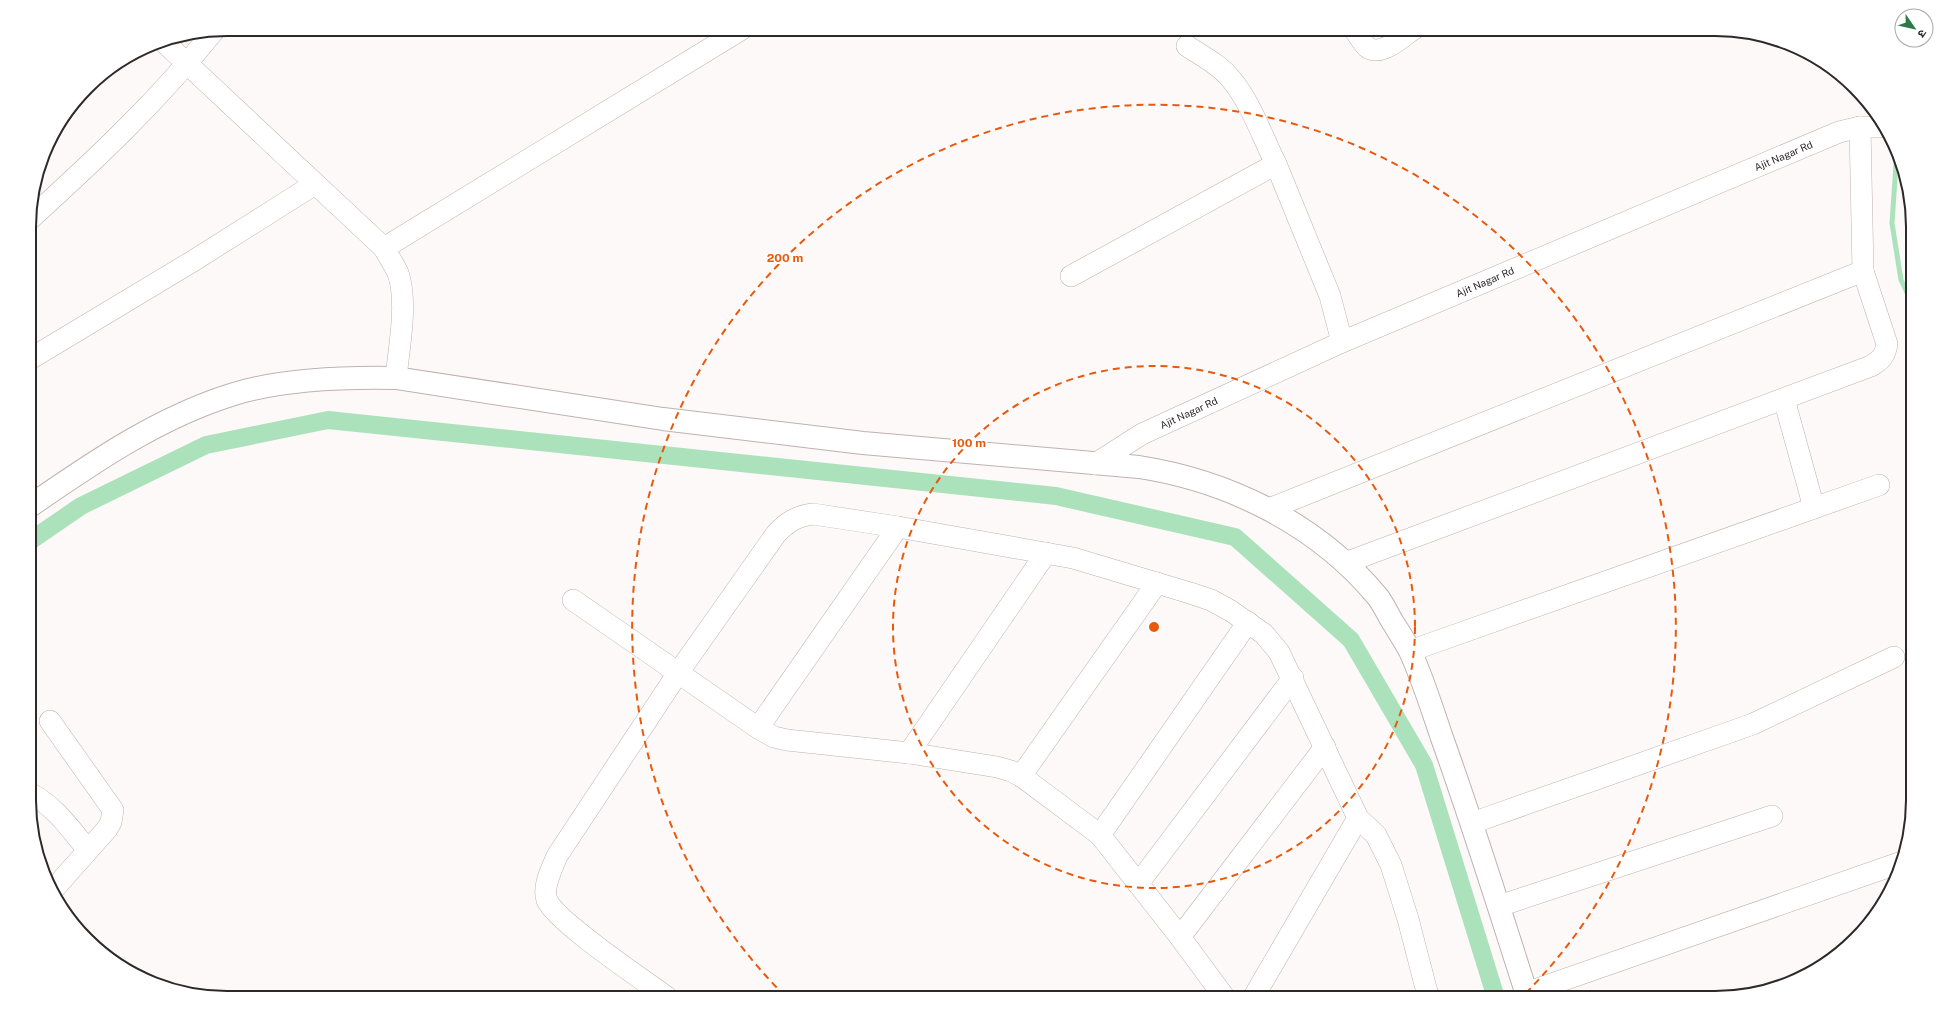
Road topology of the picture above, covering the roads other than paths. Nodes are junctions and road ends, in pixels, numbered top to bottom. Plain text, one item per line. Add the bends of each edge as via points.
1 (731, 36) edge
2 (1359, 36) edge
3 (1403, 36) edge
4 (210, 37) edge
5 (168, 46) edge
6 (1186, 46) dead end
7 (188, 64) junction
8 (1872, 127) edge
9 (1276, 164) junction
10 (314, 184) junction
11 (36, 214) edge
12 (384, 248) junction
13 (1863, 271) junction
14 (1071, 276) dead end
15 (1342, 342) junction
16 (36, 355) edge
17 (396, 378) junction
18 (1784, 399) junction
19 (1095, 464) junction
20 (1879, 485) dead end
21 (36, 502) edge
22 (1814, 508) junction
23 (1269, 509) junction
24 (898, 527) junction
25 (1046, 553) junction
26 (1345, 563) junction
27 (1157, 583) junction
28 (573, 600) dead end
29 (1248, 622) junction
30 (1410, 651) junction
31 (1894, 657) dead end
32 (678, 673) junction
33 (1293, 678) junction
34 (50, 721) dead end
35 (758, 728) junction
36 (1325, 748) junction
37 (909, 753) junction
38 (1021, 776) junction
39 (36, 797) edge
40 (1772, 816) dead end
41 (1358, 818) junction
42 (1472, 823) junction
43 (1100, 835) junction
44 (88, 850) junction
45 (1894, 865) edge
46 (1138, 884) junction
47 (57, 886) edge
48 (1499, 906) junction
49 (1180, 937) junction
50 (659, 991) edge
51 (1220, 991) edge
52 (1257, 991) edge
53 (1427, 991) edge
54 (1525, 991) edge
55 (1541, 991) edge

1 - 12 street
2 - 3 street via 1366,46 1376,50 1383,49
4 - 7 street
5 - 7 street
6 - 9 street via 1231,78 1248,105
7 - 10 street
7 - 11 street via 119,137
8 - 13 street
8 - 15 street, Ajit Nagar Rd via 1838,132
9 - 14 street
9 - 15 street via 1330,296
10 - 12 street
10 - 16 street via 193,261
12 - 17 street via 397,272 402,288
13 - 18 street via 1887,344 1885,353 1871,366
13 - 23 street
15 - 19 street, Ajit Nagar Rd via 1142,434
17 - 19 street via 663,419 864,443
17 - 21 street via 283,383 235,394 188,411 152,428 88,466
18 - 22 street
18 - 26 street
19 - 23 street via 1139,467 1198,479
20 - 22 street
22 - 30 street
23 - 26 street via 1303,529
24 - 25 street
24 - 32 street via 813,514 792,520 776,534
24 - 35 street
25 - 27 street via 1073,558
25 - 37 street
26 - 30 street via 1378,597
27 - 29 street via 1210,600
27 - 38 street
28 - 32 street
29 - 33 street via 1264,634 1279,652
29 - 43 street
30 - 42 street
31 - 42 street via 1753,724
32 - 35 street
32 - 50 street via 557,856 546,889 547,900 568,923
33 - 36 street
33 - 46 street
34 - 44 street via 113,810 107,829
35 - 37 street via 774,737 787,740
36 - 41 street
36 - 49 street
37 - 38 street via 997,767
38 - 43 street
39 - 44 street via 60,817
40 - 48 street
41 - 52 street
41 - 53 street via 1376,835 1385,852 1408,919
42 - 48 street
43 - 46 street
44 - 47 street
45 - 55 street
46 - 49 street
48 - 54 street
49 - 51 street

